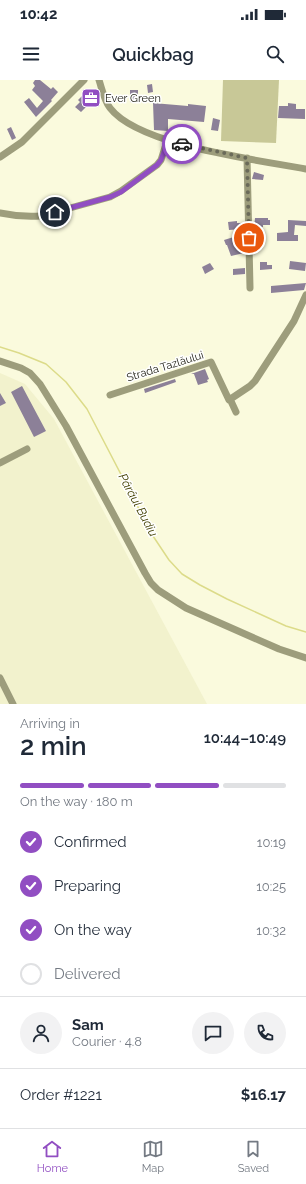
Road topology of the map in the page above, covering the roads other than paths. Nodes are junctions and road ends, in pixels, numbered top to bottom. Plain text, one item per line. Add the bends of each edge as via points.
1 (84, 80) edge
2 (99, 80) edge
3 (168, 141) junction
4 (0, 157) edge
5 (247, 158) junction
6 (306, 168) edge
7 (0, 213) edge
8 (250, 288) dead end
9 (306, 295) edge
10 (0, 361) edge
11 (110, 395) dead end
12 (229, 399) junction
13 (236, 412) dead end
14 (27, 449) dead end
15 (0, 463) edge
16 (306, 658) edge
17 (0, 678) edge
18 (13, 704) edge

1 - 4 street via 22,142
2 - 3 street via 109,108 121,119
3 - 5 street
3 - 7 street via 157,165 121,192 110,197 42,216
5 - 6 street
5 - 8 street
9 - 12 street via 294,321 255,381
10 - 16 street via 21,368 40,384 66,426 144,574 153,586 186,608 279,649
11 - 12 street, Strada Tazlăului via 211,362
12 - 13 street
14 - 15 street
17 - 18 street

